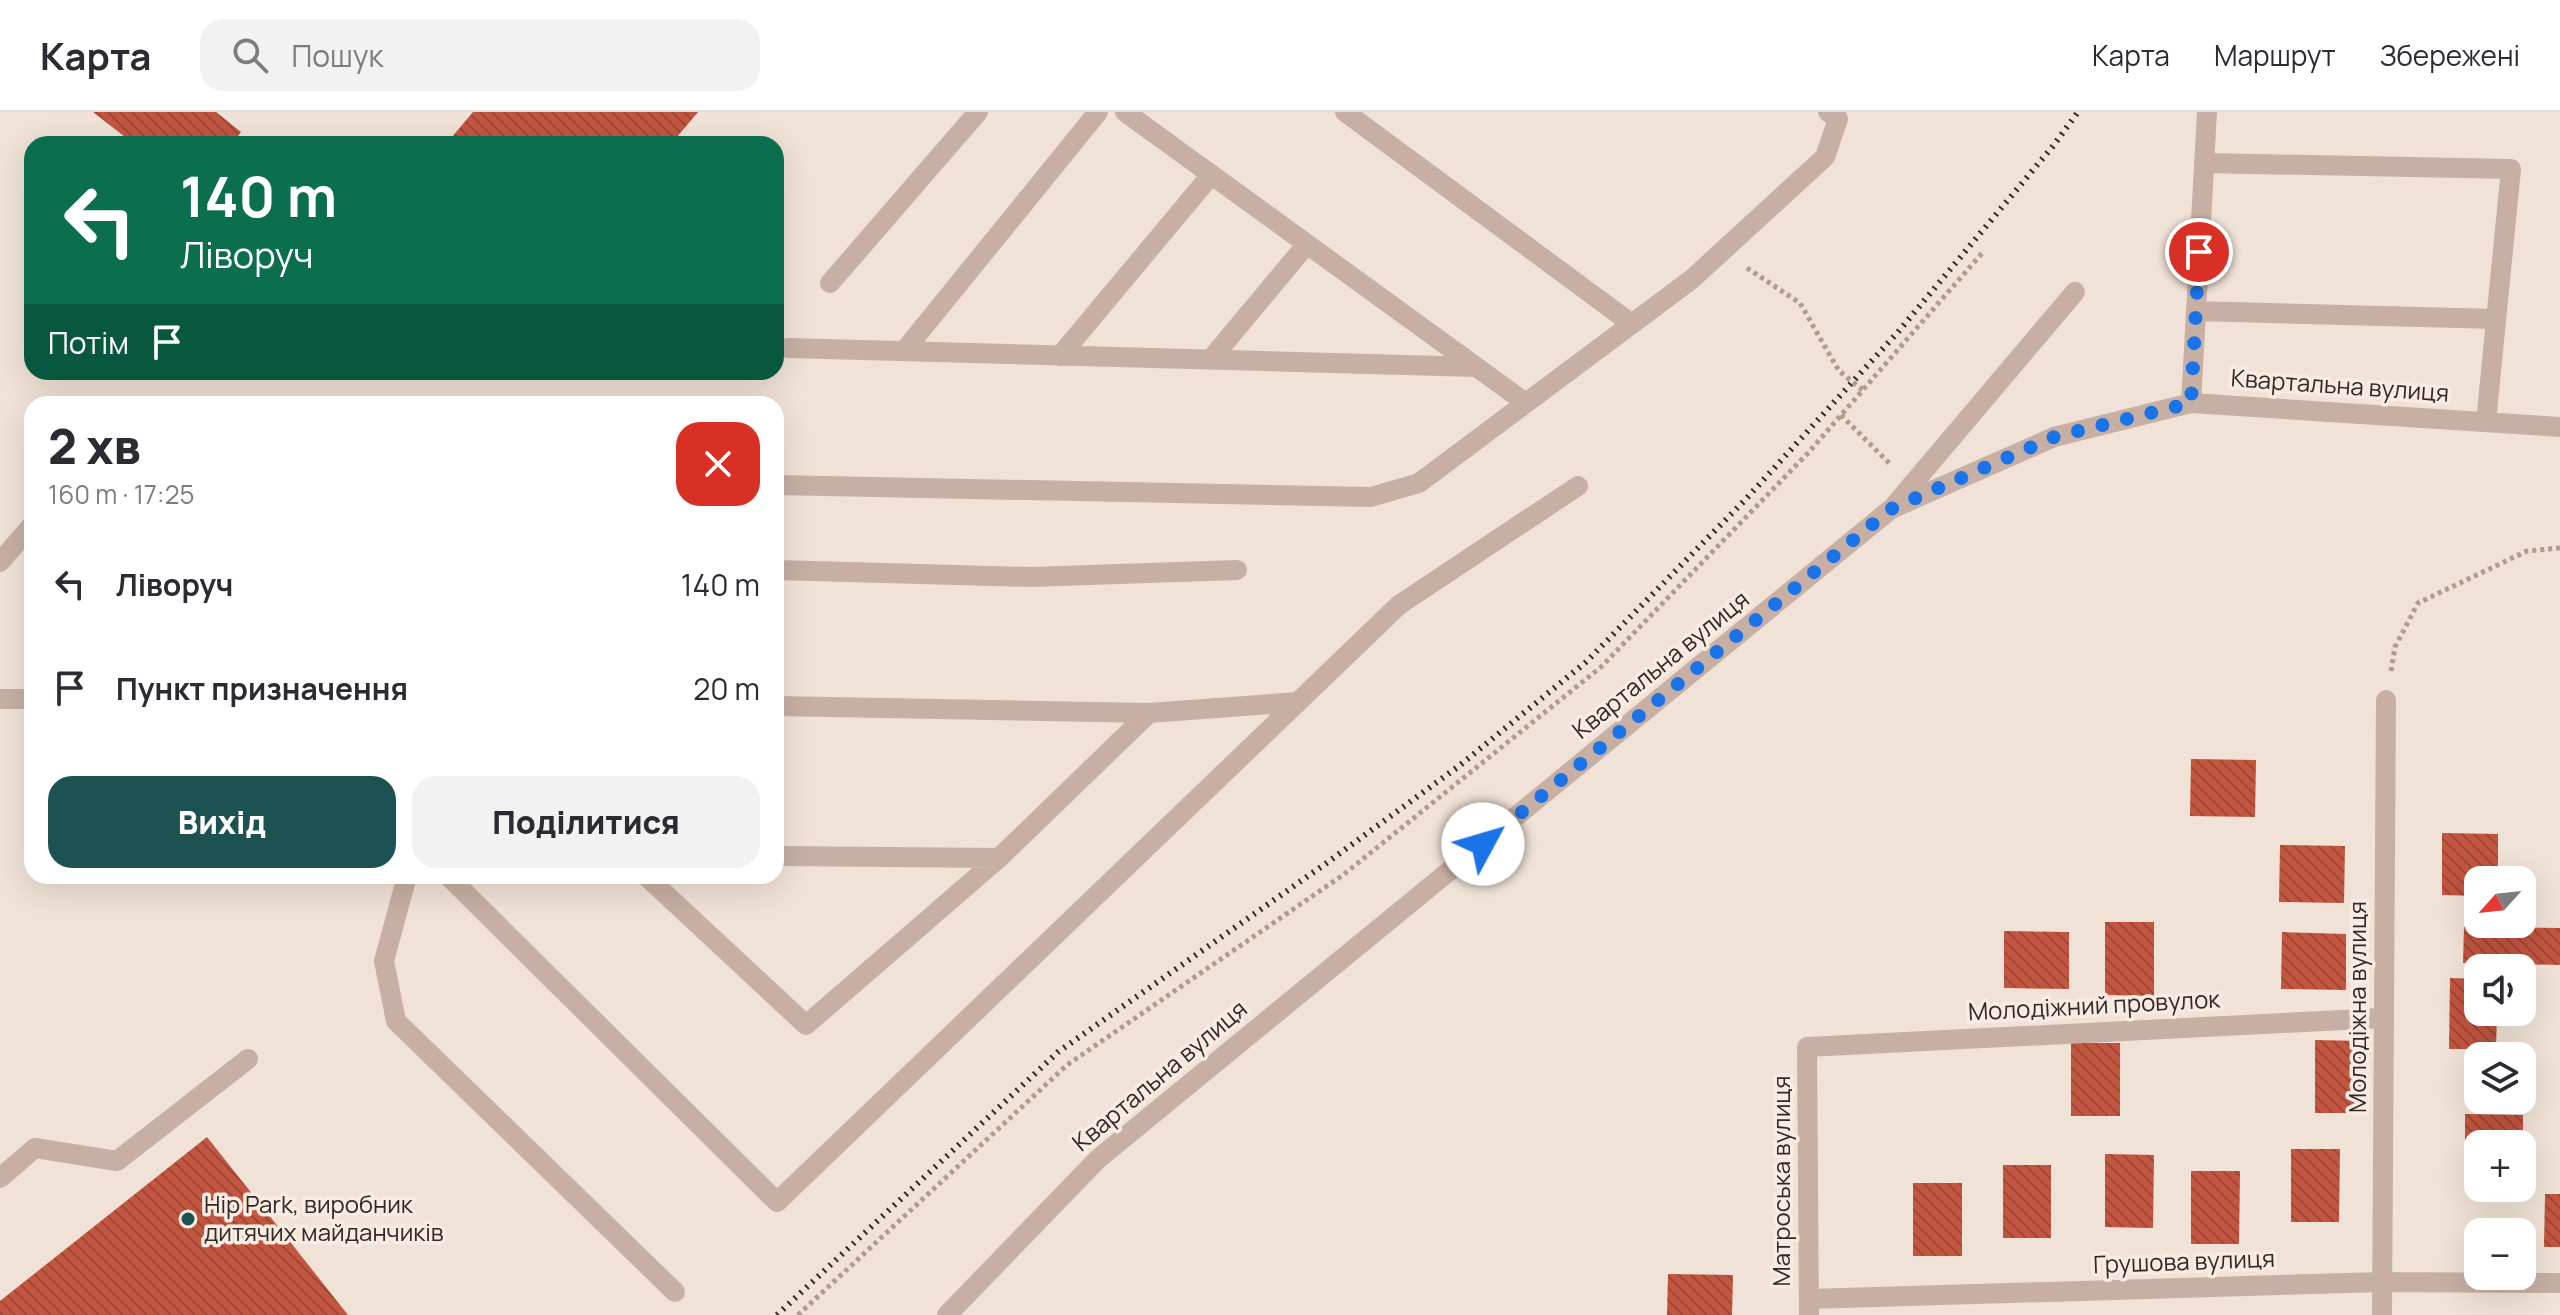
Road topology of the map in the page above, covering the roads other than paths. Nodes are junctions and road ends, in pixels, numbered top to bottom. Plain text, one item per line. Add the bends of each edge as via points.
1 (978, 112) edge
2 (1098, 112) edge
3 (1125, 112) edge
4 (1345, 112) edge
5 (1828, 112) edge
6 (2207, 112) edge
7 (2204, 163) junction
8 (1211, 175) junction
9 (1307, 244) junction
10 (830, 283) dead end
11 (2075, 292) dead end
12 (2196, 311) junction
13 (2496, 319) junction
14 (1632, 324) junction
15 (788, 348) dead end
16 (904, 351) junction
17 (1060, 356) junction
18 (1211, 359) junction
19 (1476, 367) junction
20 (1526, 403) junction
21 (2191, 403) junction
22 (2486, 422) junction
23 (2560, 427) edge
24 (784, 485) edge
25 (1578, 486) dead end
26 (1891, 509) junction
27 (24, 534) edge
28 (0, 562) edge
29 (784, 570) edge
30 (1237, 570) dead end
31 (0, 699) edge
32 (24, 699) edge
33 (2386, 700) road end
34 (1298, 702) junction
35 (784, 706) edge
36 (1149, 713) junction
37 (784, 856) edge
38 (999, 858) junction
39 (405, 884) edge
40 (456, 884) edge
41 (655, 884) edge
42 (2383, 1018) junction
43 (1807, 1047) joint
44 (248, 1059) dead end
45 (0, 1178) edge
46 (2382, 1282) junction
47 (2560, 1283) edge
48 (675, 1292) dead end
49 (1809, 1307) edge
50 (947, 1315) edge
51 (2382, 1315) edge

1 - 10 street
2 - 16 street
3 - 8 street
4 - 14 street
5 - 14 street via 1838,119 1825,157 1692,279
6 - 7 street
7 - 12 street
7 - 13 street via 2511,169
8 - 9 street
8 - 17 street
9 - 18 street
9 - 19 street
11 - 26 street
12 - 13 street
12 - 21 street
13 - 22 street
14 - 20 street
15 - 16 street
16 - 17 street
17 - 18 street
18 - 19 street
19 - 20 street
20 - 24 street via 1419,483 1371,497
21 - 22 street, Квартальна вулиця
21 - 26 street, Квартальна вулиця via 2054,437
22 - 23 street, Квартальна вулиця
25 - 34 street via 1399,605
26 - 50 street, Квартальна вулиця via 1098,1159
27 - 28 street
29 - 30 street via 1031,577
31 - 32 street
33 - 42 street, Молодіжна вулиця
34 - 36 street
34 - 40 street via 777,1202
35 - 36 street
36 - 38 street
37 - 38 street
38 - 41 street via 806,1025
39 - 48 street via 384,961 396,1021
42 - 43 street, Молодіжний провулок
42 - 46 street, Молодіжна вулиця
43 - 49 street, Матроська вулиця
44 - 45 street via 117,1161 35,1148
46 - 47 street, Грушова вулиця
46 - 49 street, Грушова вулиця
46 - 51 street, Молодіжна вулиця

